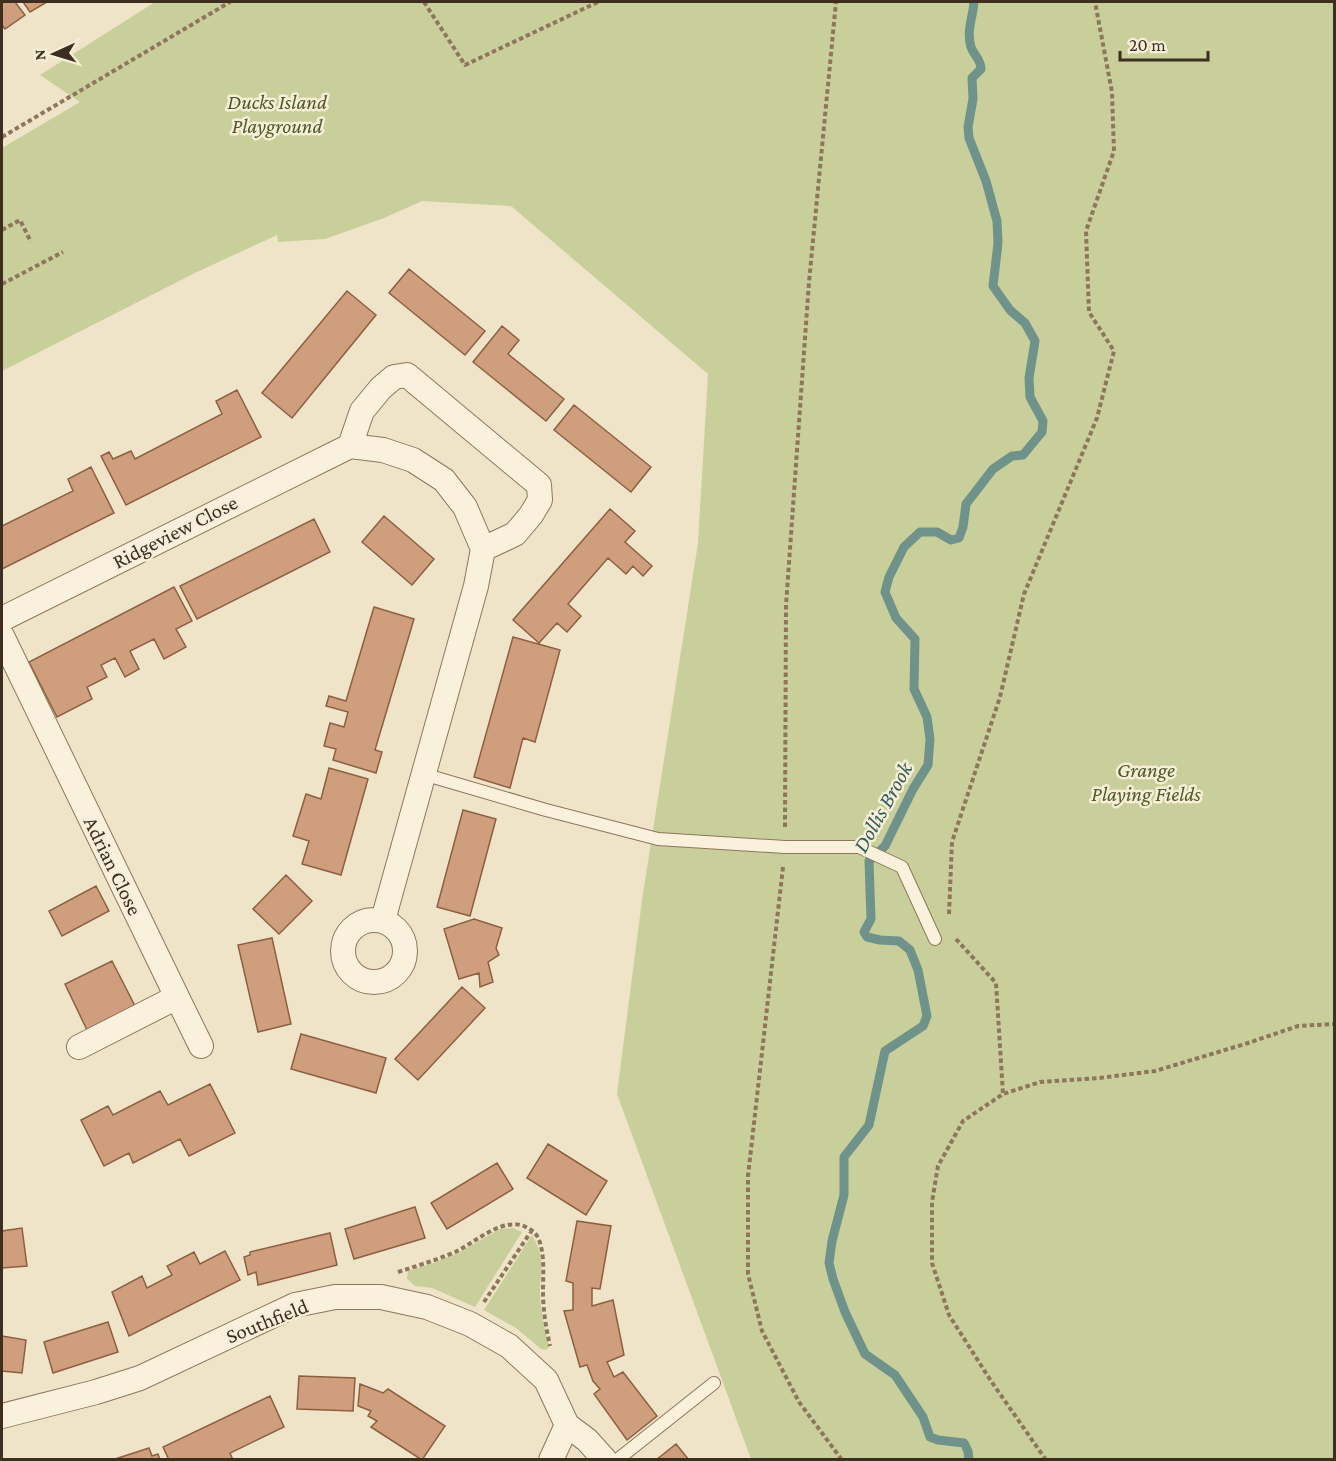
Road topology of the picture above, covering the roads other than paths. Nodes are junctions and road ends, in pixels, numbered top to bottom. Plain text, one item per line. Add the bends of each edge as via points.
1 (350, 446) junction
2 (483, 549) junction
3 (2, 619) edge
4 (2, 636) edge
5 (423, 774) junction
6 (383, 920) dead end
7 (935, 939) dead end
8 (177, 997) junction
9 (201, 1046) dead end
10 (79, 1047) dead end
11 (714, 1383) dead end
12 (2, 1416) edge
13 (567, 1425) junction
14 (551, 1460) edge
15 (605, 1460) edge
16 (617, 1460) edge

1 - 2 street via 383,450 413,460 444,480 465,507
1 - 2 street via 362,411 394,377 407,375 539,485 540,500 515,534
1 - 3 street, Ridgeview Close
2 - 5 street
4 - 8 street, Adrian Close
5 - 6 street
5 - 7 lane via 658,839 859,847 902,867
8 - 9 street, Adrian Close
8 - 10 street
11 - 16 lane
12 - 13 street, Southfield via 140,1378 295,1305 335,1297 381,1297 427,1307 470,1324 509,1346 546,1380
13 - 14 street
13 - 15 street, Southfield

